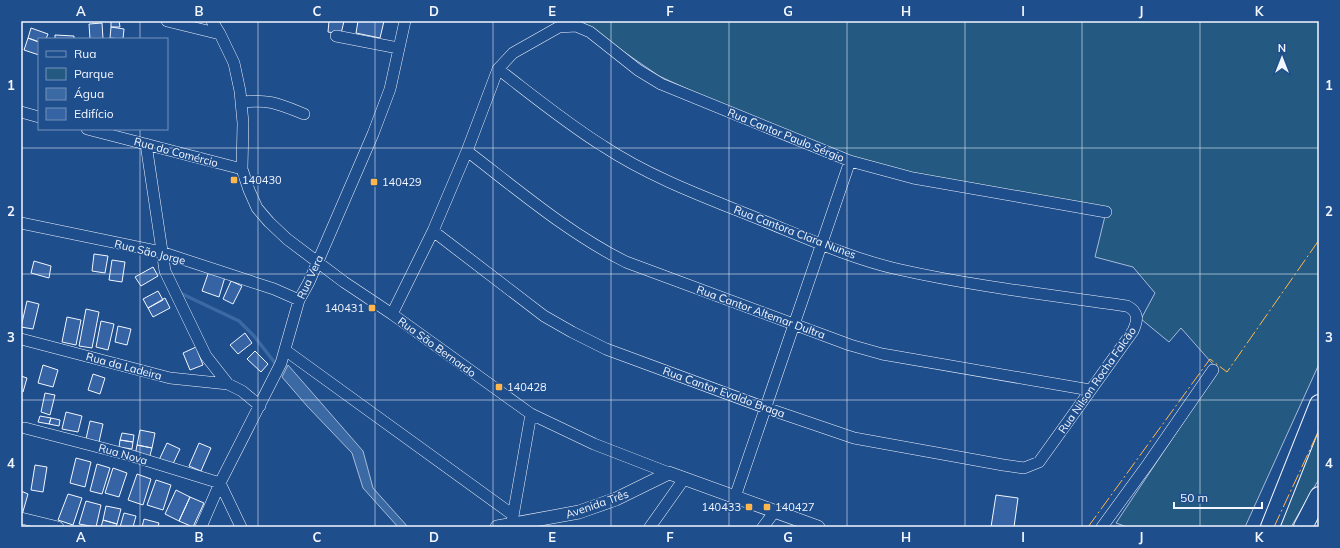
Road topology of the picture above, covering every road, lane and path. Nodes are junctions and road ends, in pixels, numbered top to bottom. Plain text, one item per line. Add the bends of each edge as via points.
1 (167, 21) edge
2 (212, 21) edge
3 (405, 21) edge
4 (220, 34) junction
5 (336, 36) dead end
6 (398, 48) junction
7 (498, 69) junction
8 (242, 102) junction
9 (21, 112) edge
10 (304, 114) dead end
11 (38, 117) edge
12 (91, 130) edge
13 (146, 144) junction
14 (467, 151) junction
15 (850, 161) junction
16 (242, 169) junction
17 (1106, 212) dead end
18 (21, 223) edge
19 (433, 231) junction
20 (822, 244) junction
21 (161, 252) junction
22 (317, 260) junction
23 (299, 300) junction
24 (1127, 306) joint
25 (392, 314) junction
26 (794, 325) junction
27 (21, 339) edge
28 (285, 350) junction
29 (1213, 370) dead end
30 (228, 384) junction
31 (1090, 390) junction
32 (1319, 404) edge
33 (260, 406) junction
34 (766, 408) junction
35 (531, 414) junction
36 (24, 428) dead end
37 (1045, 455) joint
38 (669, 473) junction
39 (684, 479) junction
40 (220, 483) junction
41 (1319, 496) edge
42 (735, 497) junction
43 (775, 511) junction
44 (21, 518) edge
45 (512, 522) edge
46 (58, 527) edge
47 (201, 527) edge
48 (241, 527) edge
49 (497, 527) edge
50 (650, 527) edge
51 (763, 527) edge
52 (818, 527) edge
53 (1102, 527) edge
54 (1270, 527) edge
55 (1302, 527) edge

1 - 4 street
2 - 4 street, Rua São Bernardo
3 - 6 street, Rua Vera
4 - 8 street, Rua São Bernardo via 234,63
5 - 6 street
6 - 22 street, Rua Vera via 390,89 382,111
7 - 14 street
7 - 15 street, Rua Cantor Paulo Sérgio via 513,53 559,27 576,26 590,32 638,70 661,84
7 - 20 street, Rua Cantora Clara Nunes via 581,132 642,168 690,191
8 - 10 street via 274,102
8 - 16 street, Rua São Bernardo
9 - 11 street
12 - 13 street, Rua do Comércio
13 - 16 street, Rua do Comércio
13 - 21 street
14 - 19 street
14 - 26 street, Rua Cantor Altemar Dultra via 557,221 604,251 626,262
15 - 17 street, Rua Cantor Paulo Sérgio via 912,178
15 - 20 street
16 - 22 street, Rua São Bernardo via 257,208 287,239
18 - 21 street, Rua São Jorge
19 - 25 street
19 - 34 street, Rua Cantor Evaldo Braga via 544,316 572,332 606,349
20 - 24 street, Rua Cantora Clara Nunes via 895,268 941,278
20 - 26 street
21 - 23 street, Rua São Jorge via 274,289
21 - 30 street via 165,271 206,356
22 - 23 street, Rua Vera
22 - 25 street, Rua São Bernardo via 344,282
23 - 28 street, Rua Vera
24 - 31 street, Rua Nilson Rocha Falcão via 1134,309 1135,327
25 - 35 street, Rua São Bernardo
26 - 31 street, Rua Cantor Altemar Dultra via 882,354
26 - 34 street
27 - 30 street, Rua da Ladeira via 170,378
28 - 33 street, Rua Vera
28 - 45 street
29 - 53 street
30 - 33 street via 242,391
31 - 37 street, Rua Nilson Rocha Falcão
32 - 54 highway
33 - 40 street, Rua Vera
34 - 37 street, Rua Cantor Evaldo Braga via 854,438 1003,465 1024,468 1033,466
34 - 42 street
35 - 38 street, Rua São Bernardo via 594,444
35 - 45 street
36 - 40 street, Rua Nova via 129,455
38 - 39 street, Rua São Bernardo
38 - 45 street, Avenida Três via 616,499 579,512 539,521
39 - 42 street, Rua São Bernardo
39 - 50 street
40 - 47 street, Rua Vera
40 - 48 street
41 - 55 highway
42 - 43 street, Rua São Bernardo
43 - 51 street
43 - 52 street, Rua São Bernardo
44 - 46 street
45 - 49 street, Avenida Três

